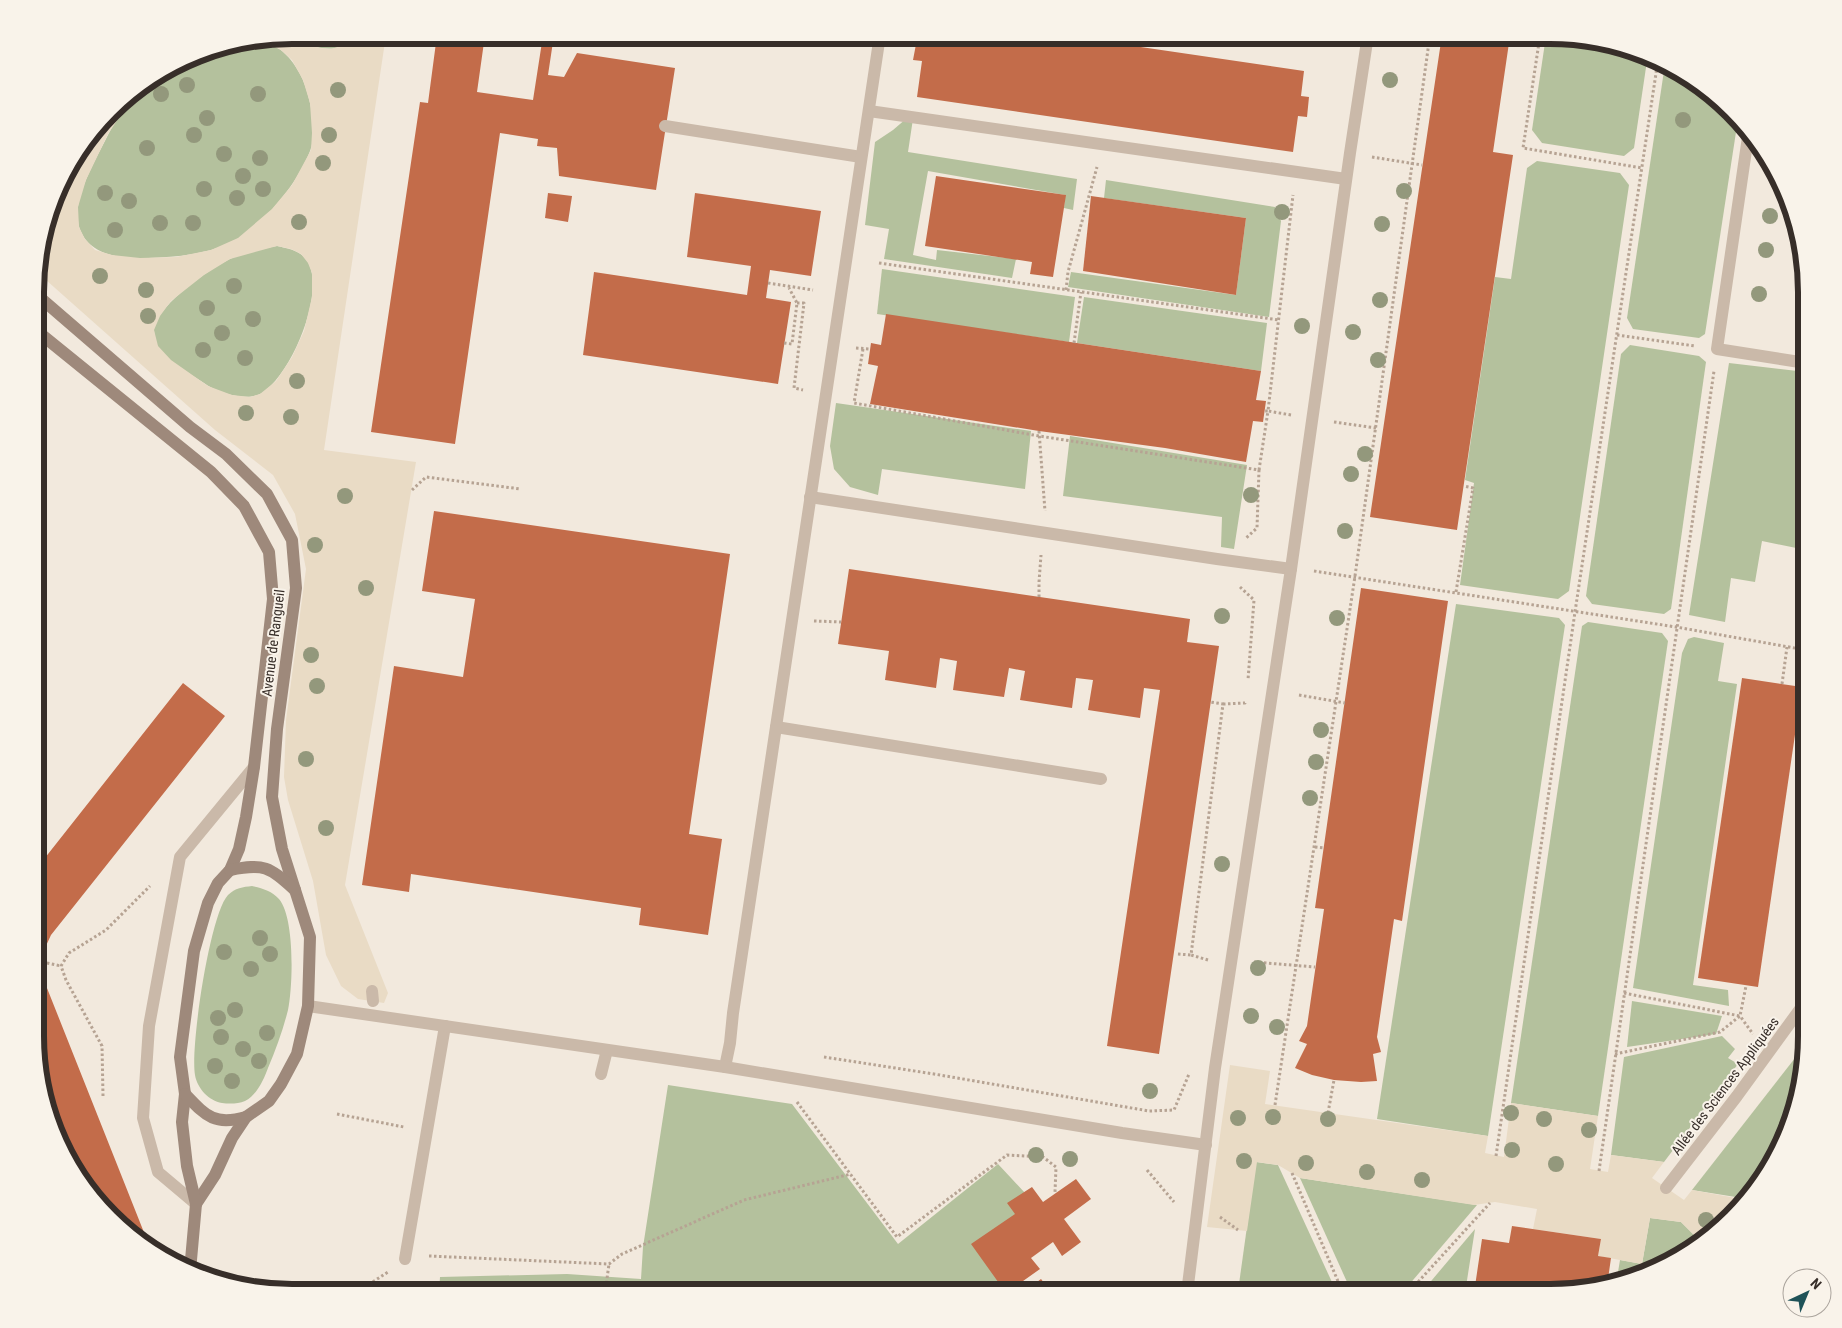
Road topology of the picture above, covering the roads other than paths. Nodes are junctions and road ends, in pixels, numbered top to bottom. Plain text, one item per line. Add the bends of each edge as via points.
1 (879, 44) edge
2 (1367, 44) edge
3 (869, 111) junction
4 (665, 126) dead end
5 (1747, 141) edge
6 (861, 157) junction
7 (1346, 178) junction
8 (44, 301) edge
9 (44, 337) edge
10 (1798, 362) edge
11 (810, 498) junction
12 (1291, 569) junction
13 (776, 727) junction
14 (254, 767) junction
15 (1101, 779) dead end
16 (230, 870) junction
17 (297, 892) junction
18 (308, 1006) junction
19 (1798, 1012) edge
20 (444, 1026) junction
21 (607, 1050) junction
22 (725, 1067) junction
23 (602, 1074) dead end
24 (185, 1094) junction
25 (246, 1117) junction
26 (1206, 1145) junction
27 (1666, 1188) dead end
28 (196, 1204) junction
29 (405, 1259) road end
30 (191, 1263) edge
31 (1188, 1284) edge

1 - 3 street
2 - 7 street
3 - 6 street
3 - 7 street
4 - 6 street
5 - 10 street via 1717,350
6 - 11 street
7 - 12 street
8 - 17 street, Avenue de Rangueil via 226,454 267,494 292,540 296,588 276,729 272,797 282,849
9 - 14 street, Avenue de Rangueil via 211,472 244,506 269,552 273,599
11 - 12 street
11 - 13 street
12 - 26 street via 1216,1058
13 - 15 street
13 - 22 street
14 - 16 street, Avenue de Rangueil via 239,849
14 - 28 street via 180,857 148,1026 143,1118 158,1172
16 - 17 street via 262,866
16 - 24 street, Avenue de Rangueil via 218,883 208,903 194,951 180,1057
17 - 18 street, Avenue de Rangueil via 310,937
18 - 20 street
18 - 25 street, Avenue de Rangueil via 297,1054 281,1084 269,1101
19 - 27 street, Allée des Sciences Appliquées
20 - 21 street
20 - 29 street
21 - 22 street
21 - 23 street
22 - 26 street
24 - 25 street, Avenue de Rangueil via 217,1120 232,1121
24 - 28 street, Avenue de Rangueil via 182,1122
25 - 28 street, Avenue de Rangueil
26 - 31 street
28 - 30 street, Avenue de Rangueil

